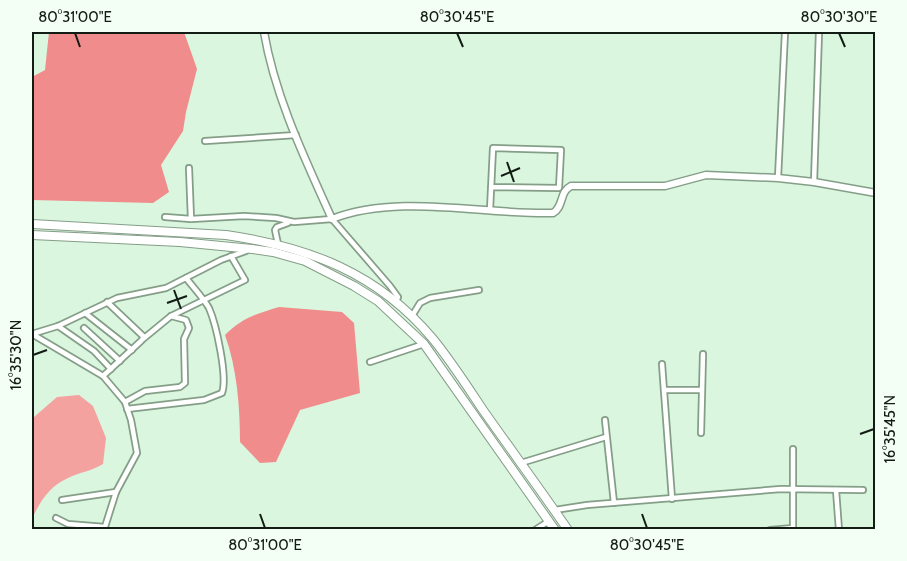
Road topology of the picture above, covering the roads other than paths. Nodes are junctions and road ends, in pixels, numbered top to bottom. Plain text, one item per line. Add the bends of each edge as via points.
1 (264, 32) edge
2 (785, 32) edge
3 (819, 32) edge
4 (296, 135) junction
5 (205, 141) dead end
6 (189, 168) dead end
7 (777, 178) junction
8 (814, 182) junction
9 (491, 186) junction
10 (876, 193) edge
11 (490, 210) junction
12 (165, 217) dead end
13 (191, 219) junction
14 (332, 219) junction
15 (294, 222) junction
16 (32, 224) edge
17 (32, 235) edge
18 (278, 244) junction
19 (252, 249) junction
20 (231, 256) junction
21 (186, 278) junction
22 (478, 290) dead end
23 (202, 300) junction
24 (107, 302) junction
25 (396, 302) junction
26 (86, 313) junction
27 (171, 316) junction
28 (412, 316) junction
29 (58, 326) junction
30 (84, 328) dead end
31 (32, 334) edge
32 (143, 339) junction
33 (424, 344) junction
34 (132, 350) junction
35 (703, 354) dead end
36 (120, 361) junction
37 (370, 362) dead end
38 (662, 364) dead end
39 (111, 369) junction
40 (103, 376) junction
41 (664, 390) junction
42 (701, 390) junction
43 (125, 402) junction
44 (127, 410) junction
45 (605, 420) dead end
46 (701, 433) dead end
47 (606, 436) junction
48 (793, 449) dead end
49 (521, 463) junction
50 (792, 489) junction
51 (836, 490) junction
52 (863, 490) dead end
53 (116, 492) junction
54 (672, 499) junction
55 (62, 500) dead end
56 (614, 503) junction
57 (555, 510) junction
58 (56, 518) dead end
59 (549, 520) junction
60 (105, 528) edge
61 (793, 529) edge
62 (535, 530) edge
63 (555, 530) edge
64 (568, 530) edge
65 (770, 530) edge
66 (838, 530) edge

1 - 4 street
2 - 7 street
3 - 8 street
4 - 5 street
4 - 14 street
6 - 13 street
7 - 8 street
7 - 11 street via 706,176 665,186 576,186 564,191 560,208 553,213
8 - 10 street
9 - 9 street via 494,148 561,150 559,188
9 - 11 street
11 - 14 street via 369,209
12 - 13 street
13 - 15 street via 244,216
14 - 15 street
14 - 25 street via 390,286 398,297
15 - 18 street via 277,226
16 - 18 highway via 226,235
17 - 19 highway
18 - 25 highway via 338,266
19 - 20 street
19 - 33 highway via 305,261 354,286 378,301
20 - 21 street
20 - 23 street via 245,280
21 - 23 street
21 - 24 street via 166,288
22 - 28 street via 430,298 420,303
23 - 27 street
23 - 44 street via 209,308 223,367 222,393 204,400
24 - 26 street
24 - 32 street
25 - 28 highway
26 - 29 street
26 - 34 street
27 - 32 street
27 - 43 street via 186,320 189,328 184,339 185,383 145,391
28 - 49 highway via 434,340
29 - 31 street
29 - 39 street via 94,351
30 - 36 street
31 - 40 street
32 - 34 street
33 - 37 street
33 - 59 highway
34 - 36 street
35 - 42 street
36 - 39 street
38 - 41 street
39 - 40 street
40 - 43 street
41 - 42 street
41 - 54 street
42 - 46 street
43 - 44 street
44 - 53 street via 137,453
45 - 47 street
47 - 49 street
47 - 56 street
48 - 50 street
49 - 57 highway
50 - 51 street
50 - 54 street
50 - 61 street
51 - 52 street
51 - 66 street
53 - 55 street
53 - 60 street
54 - 56 street
56 - 57 street
57 - 64 highway
58 - 60 street
59 - 62 street
59 - 63 highway
61 - 65 street

